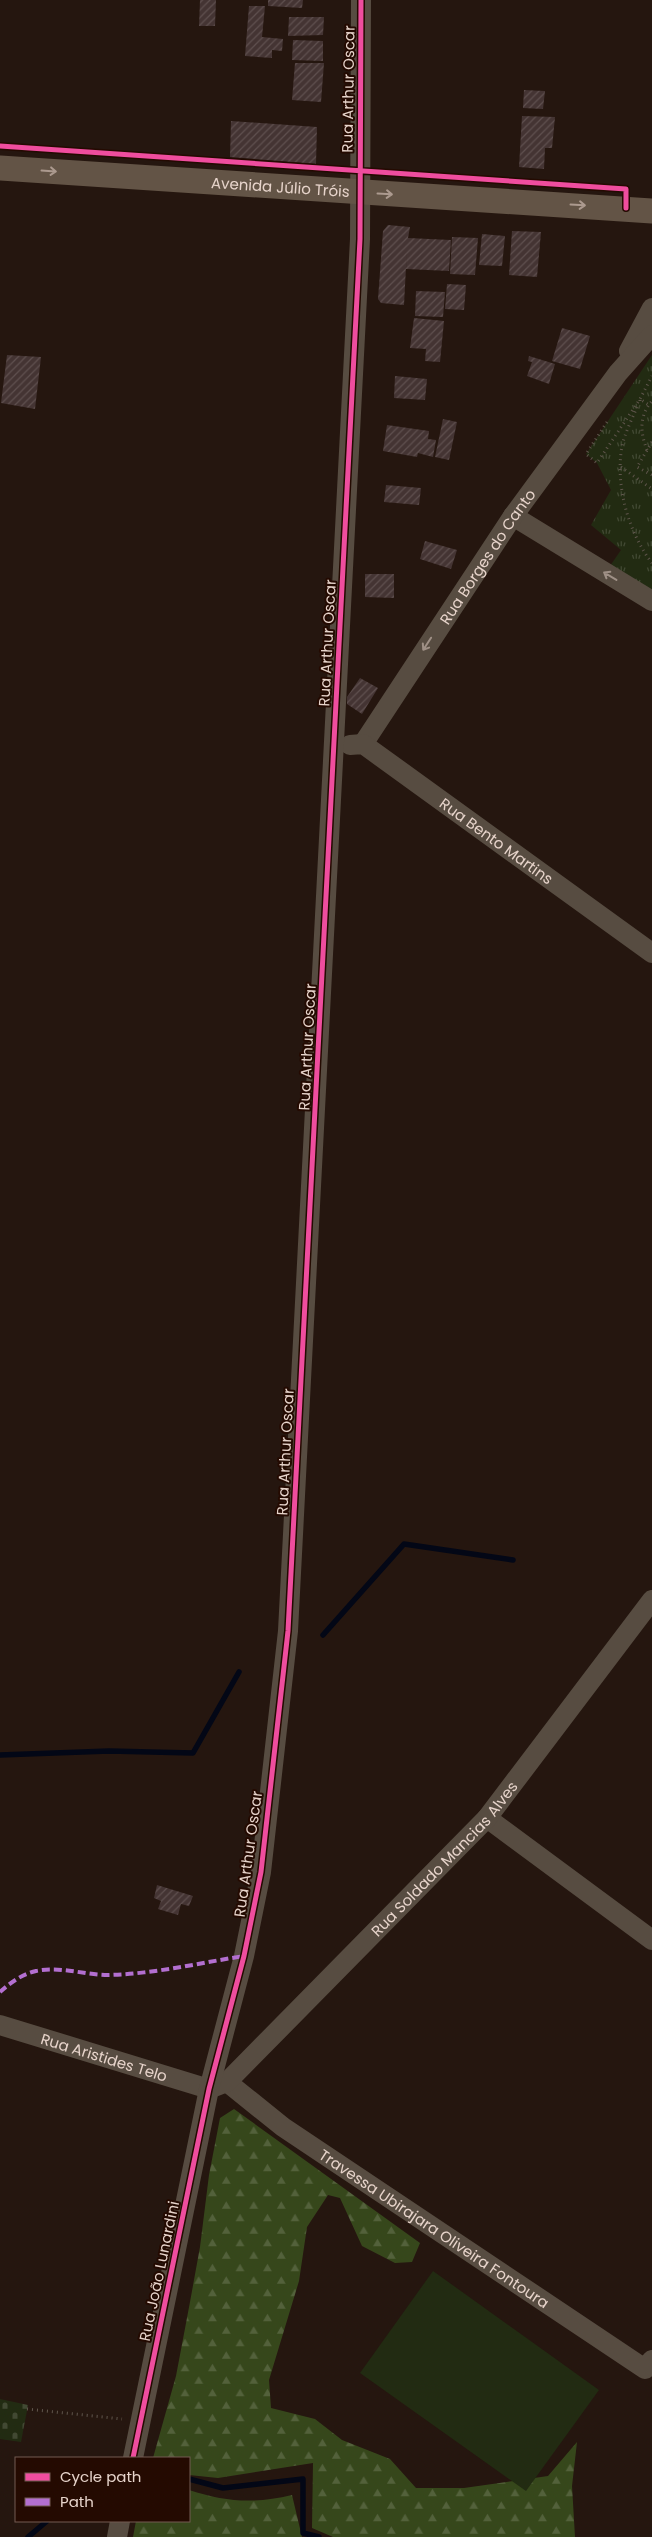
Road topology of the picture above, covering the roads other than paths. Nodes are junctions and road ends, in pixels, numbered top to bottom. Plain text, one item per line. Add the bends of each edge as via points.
1 (361, 0) edge
2 (0, 168) edge
3 (360, 192) junction
4 (652, 211) edge
5 (652, 308) edge
6 (652, 335) edge
7 (618, 373) junction
8 (513, 516) junction
9 (652, 602) edge
10 (363, 744) junction
11 (336, 746) junction
12 (652, 953) edge
13 (652, 1600) edge
14 (487, 1818) junction
15 (652, 1940) edge
16 (0, 2025) edge
17 (218, 2085) junction
18 (649, 2364) edge
19 (133, 2457) edge
20 (120, 2522) edge
21 (117, 2537) edge

1 - 3 street, Rua Arthur Oscar
2 -> 3 main road, Avenida Júlio Tróis
3 -> 4 main road, Avenida Júlio Tróis
3 - 11 street, Rua Arthur Oscar
5 - 7 street, Rua Borges do Canto
6 - 7 street, Rua Borges do Canto
7 - 8 street, Rua Borges do Canto
9 -> 8 street
8 -> 10 street, Rua Borges do Canto
10 - 11 street
10 - 12 street, Rua Bento Martins
11 - 17 street, Rua Arthur Oscar via 288,1631 262,1872
13 - 14 street, Rua Soldado Mancias Alves
14 - 15 street
14 - 17 street, Rua Soldado Mancias Alves
16 - 17 street, Rua Aristides Telo
17 - 18 street, Travessa Ubirajara Oliveira Fontoura
17 - 19 street, Rua João Lunardini
20 - 21 street

